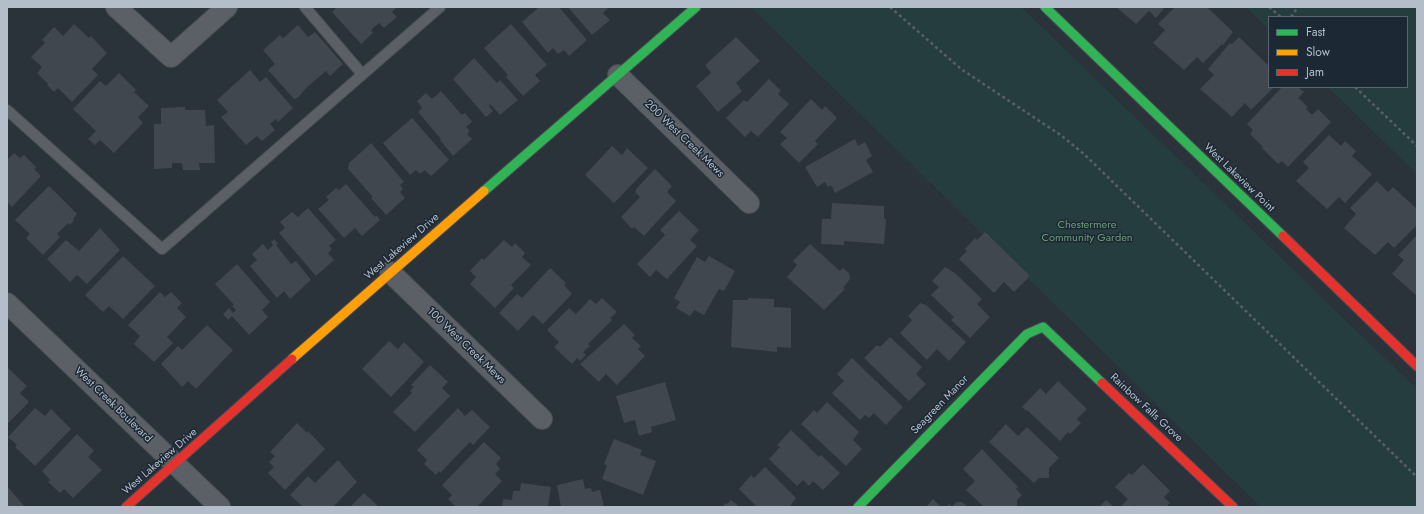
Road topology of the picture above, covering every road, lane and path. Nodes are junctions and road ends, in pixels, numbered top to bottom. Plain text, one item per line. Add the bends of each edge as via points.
1 (116, 7) edge
2 (227, 7) edge
3 (305, 7) edge
4 (440, 7) edge
5 (696, 7) edge
6 (890, 7) edge
7 (1045, 7) edge
8 (1269, 7) edge
9 (1298, 7) edge
10 (1280, 16) edge
11 (1292, 16) edge
12 (362, 74) junction
13 (618, 75) junction
14 (1356, 88) edge
15 (7, 110) edge
16 (1417, 146) edge
17 (749, 204) dead end
18 (390, 272) junction
19 (7, 303) edge
20 (1043, 327) joint
21 (1417, 366) edge
22 (542, 419) dead end
23 (175, 465) junction
24 (1417, 477) edge
25 (126, 507) edge
26 (220, 507) edge
27 (858, 507) edge
28 (1233, 507) edge

1 - 2 street via 171,57
3 - 12 lane
4 - 12 lane
5 - 13 street, West Lakeview Drive
6 - 24 path via 961,69 1079,150
7 - 21 street, West Lakeview Point
8 - 10 path
9 - 11 path
12 - 15 lane via 162,249
13 - 17 street, 200 West Creek Mews
13 - 18 street, West Lakeview Drive
14 - 16 path
18 - 22 street, 100 West Creek Mews
18 - 23 street, West Lakeview Drive
19 - 23 street, West Creek Boulevard
20 - 27 street, Seagreen Manor via 1027,334 1017,343
20 - 28 street, Rainbow Falls Grove
23 - 25 street, West Lakeview Drive
23 - 26 street, West Creek Boulevard

